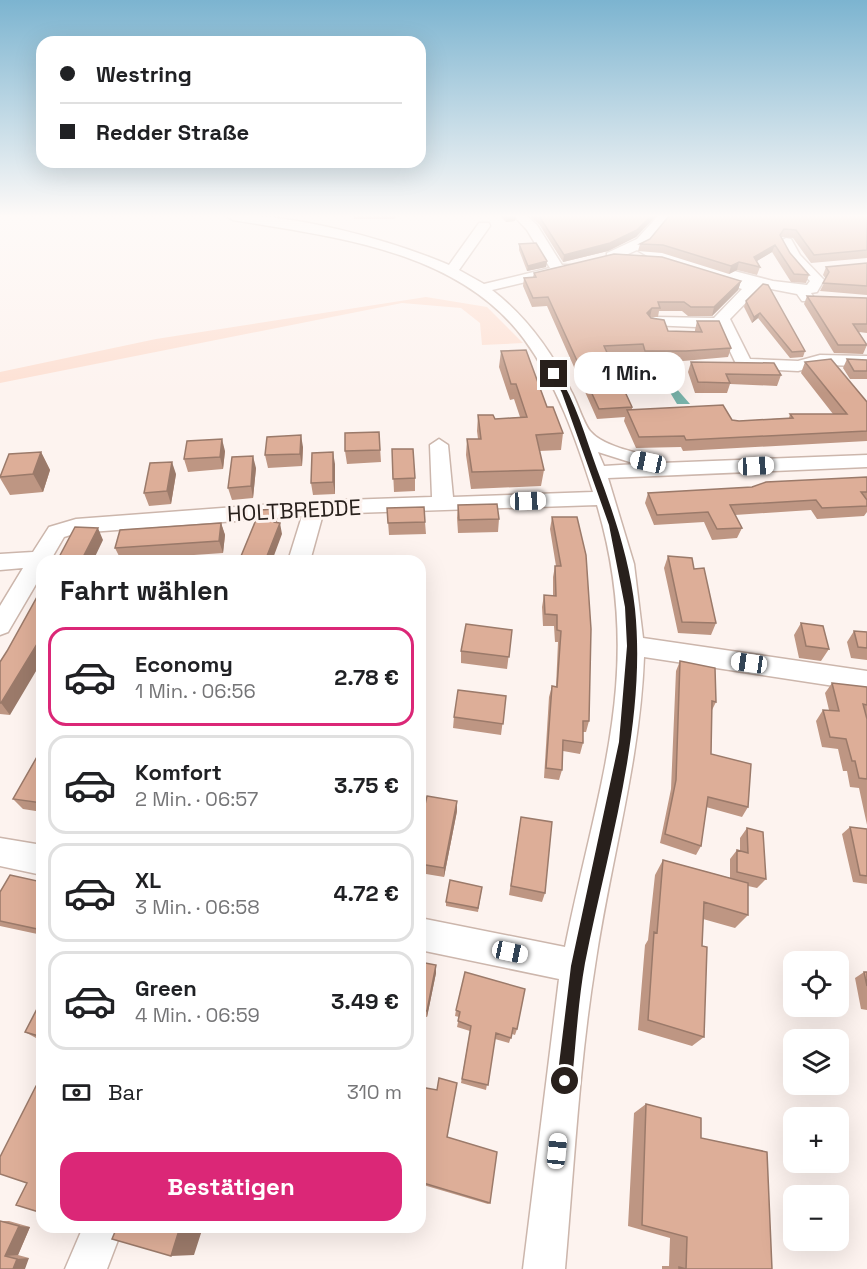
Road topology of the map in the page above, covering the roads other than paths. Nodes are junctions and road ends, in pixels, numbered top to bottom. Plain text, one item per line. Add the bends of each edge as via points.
1 (457, 275) edge
2 (537, 275) edge
3 (720, 275) edge
4 (812, 275) edge
5 (751, 288) junction
6 (481, 289) junction
7 (655, 322) edge
8 (723, 323) junction
9 (867, 361) edge
10 (744, 364) junction
11 (723, 365) edge
12 (582, 435) junction
13 (439, 445) dead end
14 (867, 461) edge
15 (690, 470) junction
16 (601, 485) junction
17 (443, 503) junction
18 (315, 508) junction
19 (42, 555) edge
20 (301, 555) edge
21 (36, 559) edge
22 (0, 562) edge
23 (36, 566) edge
24 (0, 626) edge
25 (632, 646) junction
26 (867, 681) edge
27 (0, 852) edge
28 (36, 859) edge
29 (426, 935) edge
30 (578, 966) junction
31 (101, 1233) edge
32 (86, 1269) edge
33 (544, 1269) edge

1 - 6 street
2 - 6 street
3 - 5 street
4 - 5 street via 817,280 809,296
5 - 8 street via 722,318
6 - 12 street via 517,319 543,356 566,393
7 - 8 street
8 - 10 street
9 - 10 street via 820,360 798,366
10 - 11 street
12 - 15 street via 635,459
12 - 16 street
13 - 17 street
14 - 15 street
15 - 16 street, HOLTBREDDE
16 - 17 street, HOLTBREDDE
16 - 25 street via 620,551
17 - 18 street, HOLTBREDDE
18 - 19 street, HOLTBREDDE via 76,526 56,532
18 - 20 street
21 - 22 street
23 - 24 street, HOLTBREDDE
25 - 26 street
25 - 30 street via 616,794
27 - 28 street
29 - 30 street
30 - 33 street
31 - 32 street

